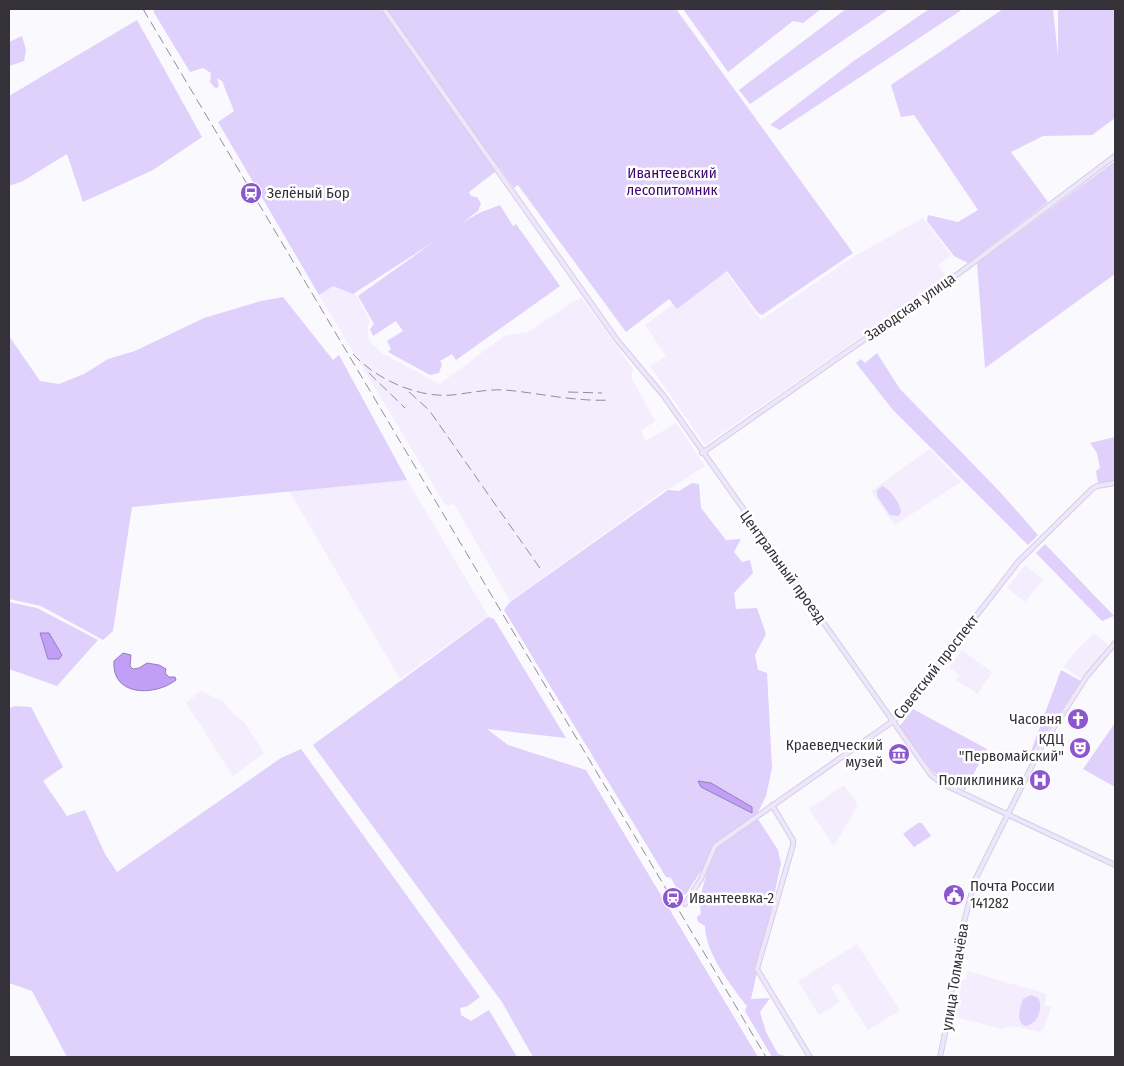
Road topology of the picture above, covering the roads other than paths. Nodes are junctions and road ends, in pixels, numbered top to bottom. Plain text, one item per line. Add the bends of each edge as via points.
1 (384, 9) edge
2 (1115, 156) edge
3 (702, 453) junction
4 (1115, 483) edge
5 (1115, 642) edge
6 (893, 722) junction
7 (772, 805) junction
8 (1007, 814) junction
9 (1115, 865) edge
10 (685, 904) dead end
11 (810, 1057) edge
12 (940, 1057) edge

1 - 3 street, Центральный проезд via 621,346 658,389
2 - 3 street, Заводская улица via 958,274
3 - 6 street, Центральный проезд
4 - 6 street, Советский проспект via 1093,488 1018,562
5 - 8 street, улица Толмачёва via 1087,676 1045,740
6 - 7 street, Советский проспект
6 - 8 street, Центральный проезд via 937,780
7 - 10 street, Советский проспект via 715,846 701,879
7 - 11 street via 794,845 757,968
8 - 9 street, Центральный проезд
8 - 12 street, улица Толмачёва via 969,900 958,945

